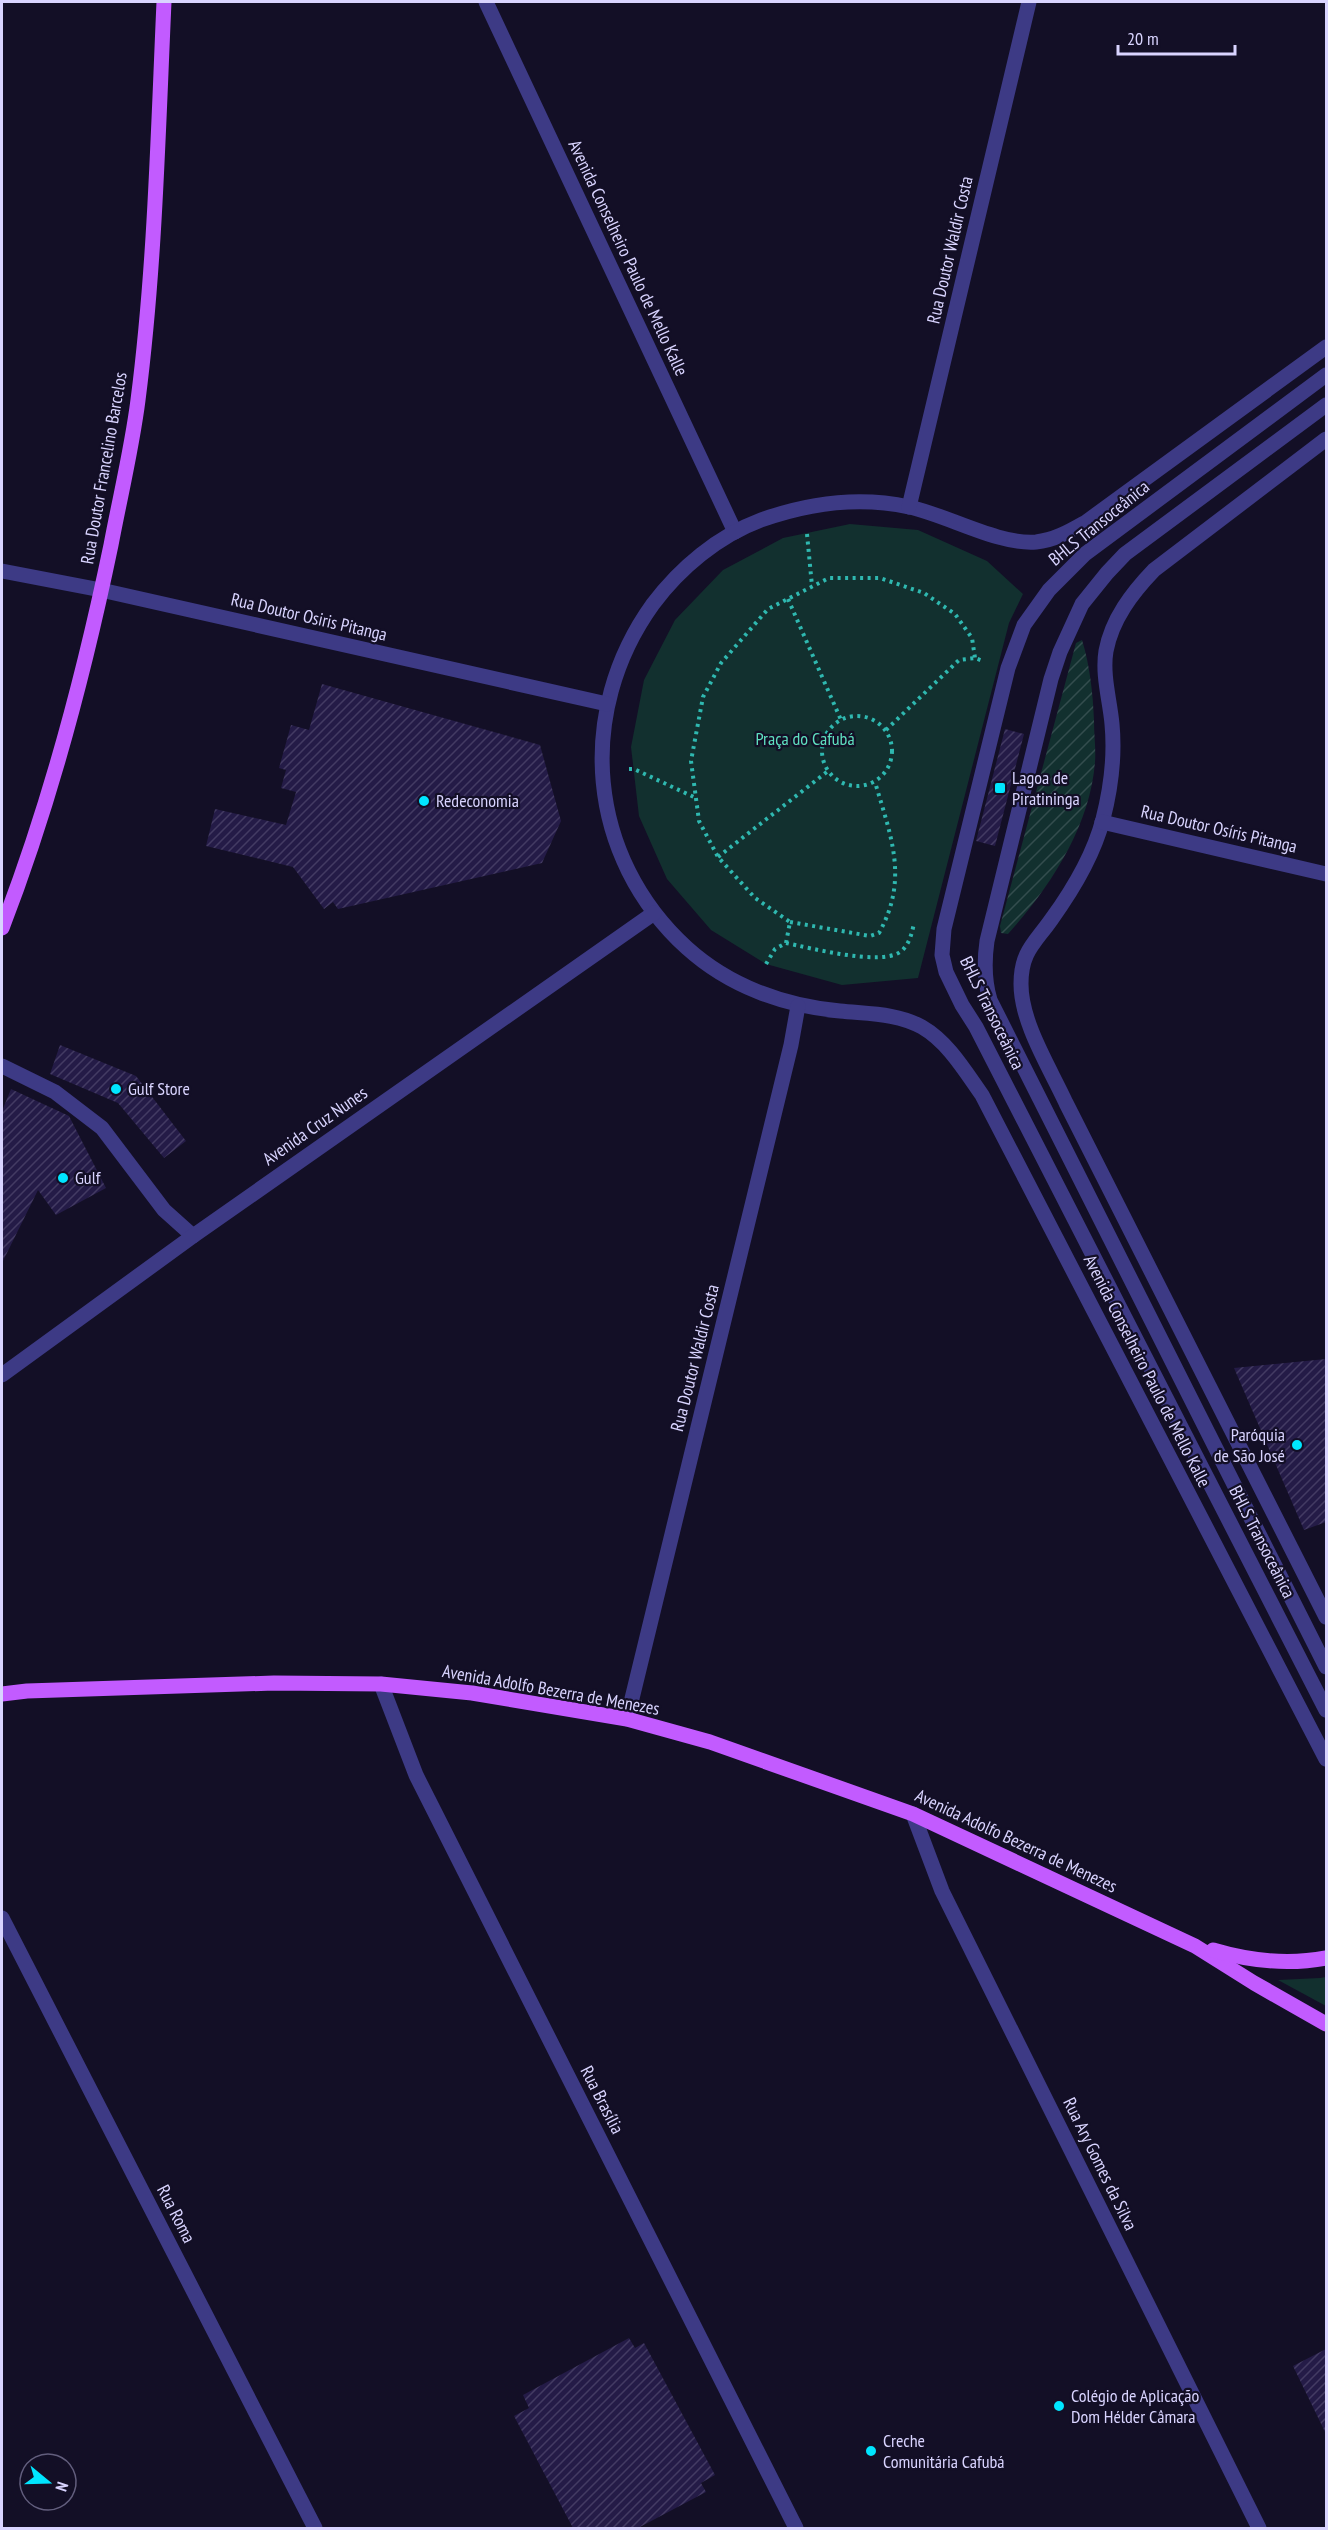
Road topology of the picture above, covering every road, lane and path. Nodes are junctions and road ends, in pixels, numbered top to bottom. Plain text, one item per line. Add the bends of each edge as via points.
1 (164, 2) edge
2 (486, 2) edge
3 (1029, 2) edge
4 (1326, 347) edge
5 (1326, 375) edge
6 (1326, 405) edge
7 (1326, 439) edge
8 (803, 507) junction
9 (909, 507) junction
10 (735, 532) junction
11 (2, 571) edge
12 (812, 586) junction
13 (101, 590) junction
14 (788, 599) junction
15 (975, 658) junction
16 (979, 668) dead end
17 (607, 704) junction
18 (841, 720) junction
19 (886, 730) junction
20 (828, 771) junction
21 (602, 774) junction
22 (875, 782) junction
23 (696, 798) junction
24 (1102, 822) junction
25 (718, 857) junction
26 (1326, 874) edge
27 (654, 913) junction
28 (916, 915) dead end
29 (790, 922) junction
30 (2, 928) edge
31 (786, 943) junction
32 (766, 964) dead end
33 (798, 1006) junction
34 (2, 1066) edge
35 (193, 1236) junction
36 (2, 1375) edge
37 (1326, 1617) edge
38 (1326, 1668) edge
39 (381, 1684) junction
40 (2, 1694) edge
41 (1326, 1710) edge
42 (627, 1719) junction
43 (1326, 1759) edge
44 (913, 1814) junction
45 (2, 1918) edge
46 (1195, 1946) junction
47 (1326, 1958) edge
48 (1326, 2024) edge
49 (315, 2529) edge
50 (796, 2529) edge
51 (1259, 2529) edge

1 - 13 main road, Rua Doutor Francelino Barcelos via 154,242 138,401
2 - 10 street, Avenida Conselheiro Paulo de Mello Kalle
3 - 9 street, Rua Doutor Waldir Costa
4 - 9 street, Avenida Conselheiro Paulo de Mello Kalle via 1066,534 1022,542
5 - 41 street, BHLS Transoceânica via 1085,554 1035,608 1024,625 1008,668 953,884 942,955 962,1005
6 - 38 street, BHLS Transoceânica via 1125,554 1082,604 1051,679 984,961 990,1000
7 - 24 street via 1154,570 1130,595 1106,651 1113,746
8 - 9 street, Avenida Conselheiro Paulo de Mello Kalle via 874,502
8 - 10 street, Avenida Conselheiro Paulo de Mello Kalle
8 - 12 path
10 - 17 street, Avenida Conselheiro Paulo de Mello Kalle via 695,559 662,592 625,650
11 - 13 street, Rua Doutor Osiris Pitanga
12 - 14 path
12 - 15 path via 829,578 880,578 924,592 955,614 972,638
13 - 17 street, Rua Doutor Osiris Pitanga
13 - 30 main road, Rua Doutor Francelino Barcelos via 45,806
14 - 18 path
14 - 23 path via 768,609 721,663 703,697 691,761
15 - 16 path via 988,662
15 - 19 path via 959,660
17 - 21 street, Avenida Conselheiro Paulo de Mello Kalle
18 - 19 path via 868,717
18 - 20 path via 827,732 823,743 822,755
19 - 22 path via 892,741 891,764
20 - 22 path via 841,783 853,787
20 - 25 path
21 - 23 path via 634,769
21 - 27 street, Avenida Conselheiro Paulo de Mello Kalle via 613,833 629,872
22 - 29 path via 897,868 879,933 870,936
23 - 25 path via 699,821
24 - 26 street, Rua Doutor Osíris Pitanga
24 - 37 street via 1083,869 1051,920 1029,946 1021,983 1026,1016 1071,1113
25 - 29 path via 755,898
27 - 33 street, Avenida Conselheiro Paulo de Mello Kalle via 687,949 722,974 758,993
27 - 35 street, Avenida Cruz Nunes
28 - 31 path via 911,937 900,952 877,958
29 - 31 path
31 - 32 path via 775,949
33 - 42 street, Rua Doutor Waldir Costa
33 - 43 street, Avenida Conselheiro Paulo de Mello Kalle via 909,1021 936,1037 982,1095
34 - 35 street via 55,1092 102,1128 164,1210
35 - 36 street, Avenida Cruz Nunes
39 - 40 main road, Avenida Adolfo Bezerra de Menezes via 274,1683
39 - 42 main road, Avenida Adolfo Bezerra de Menezes via 472,1693
39 - 50 street, Rua Brasília via 416,1775
42 - 44 main road, Avenida Adolfo Bezerra de Menezes via 710,1742
44 - 46 main road, Avenida Adolfo Bezerra de Menezes
44 - 51 street, Rua Ary Gomes da Silva via 942,1891
45 - 49 street, Rua Roma
46 - 47 main road via 1274,1962
46 - 48 main road

